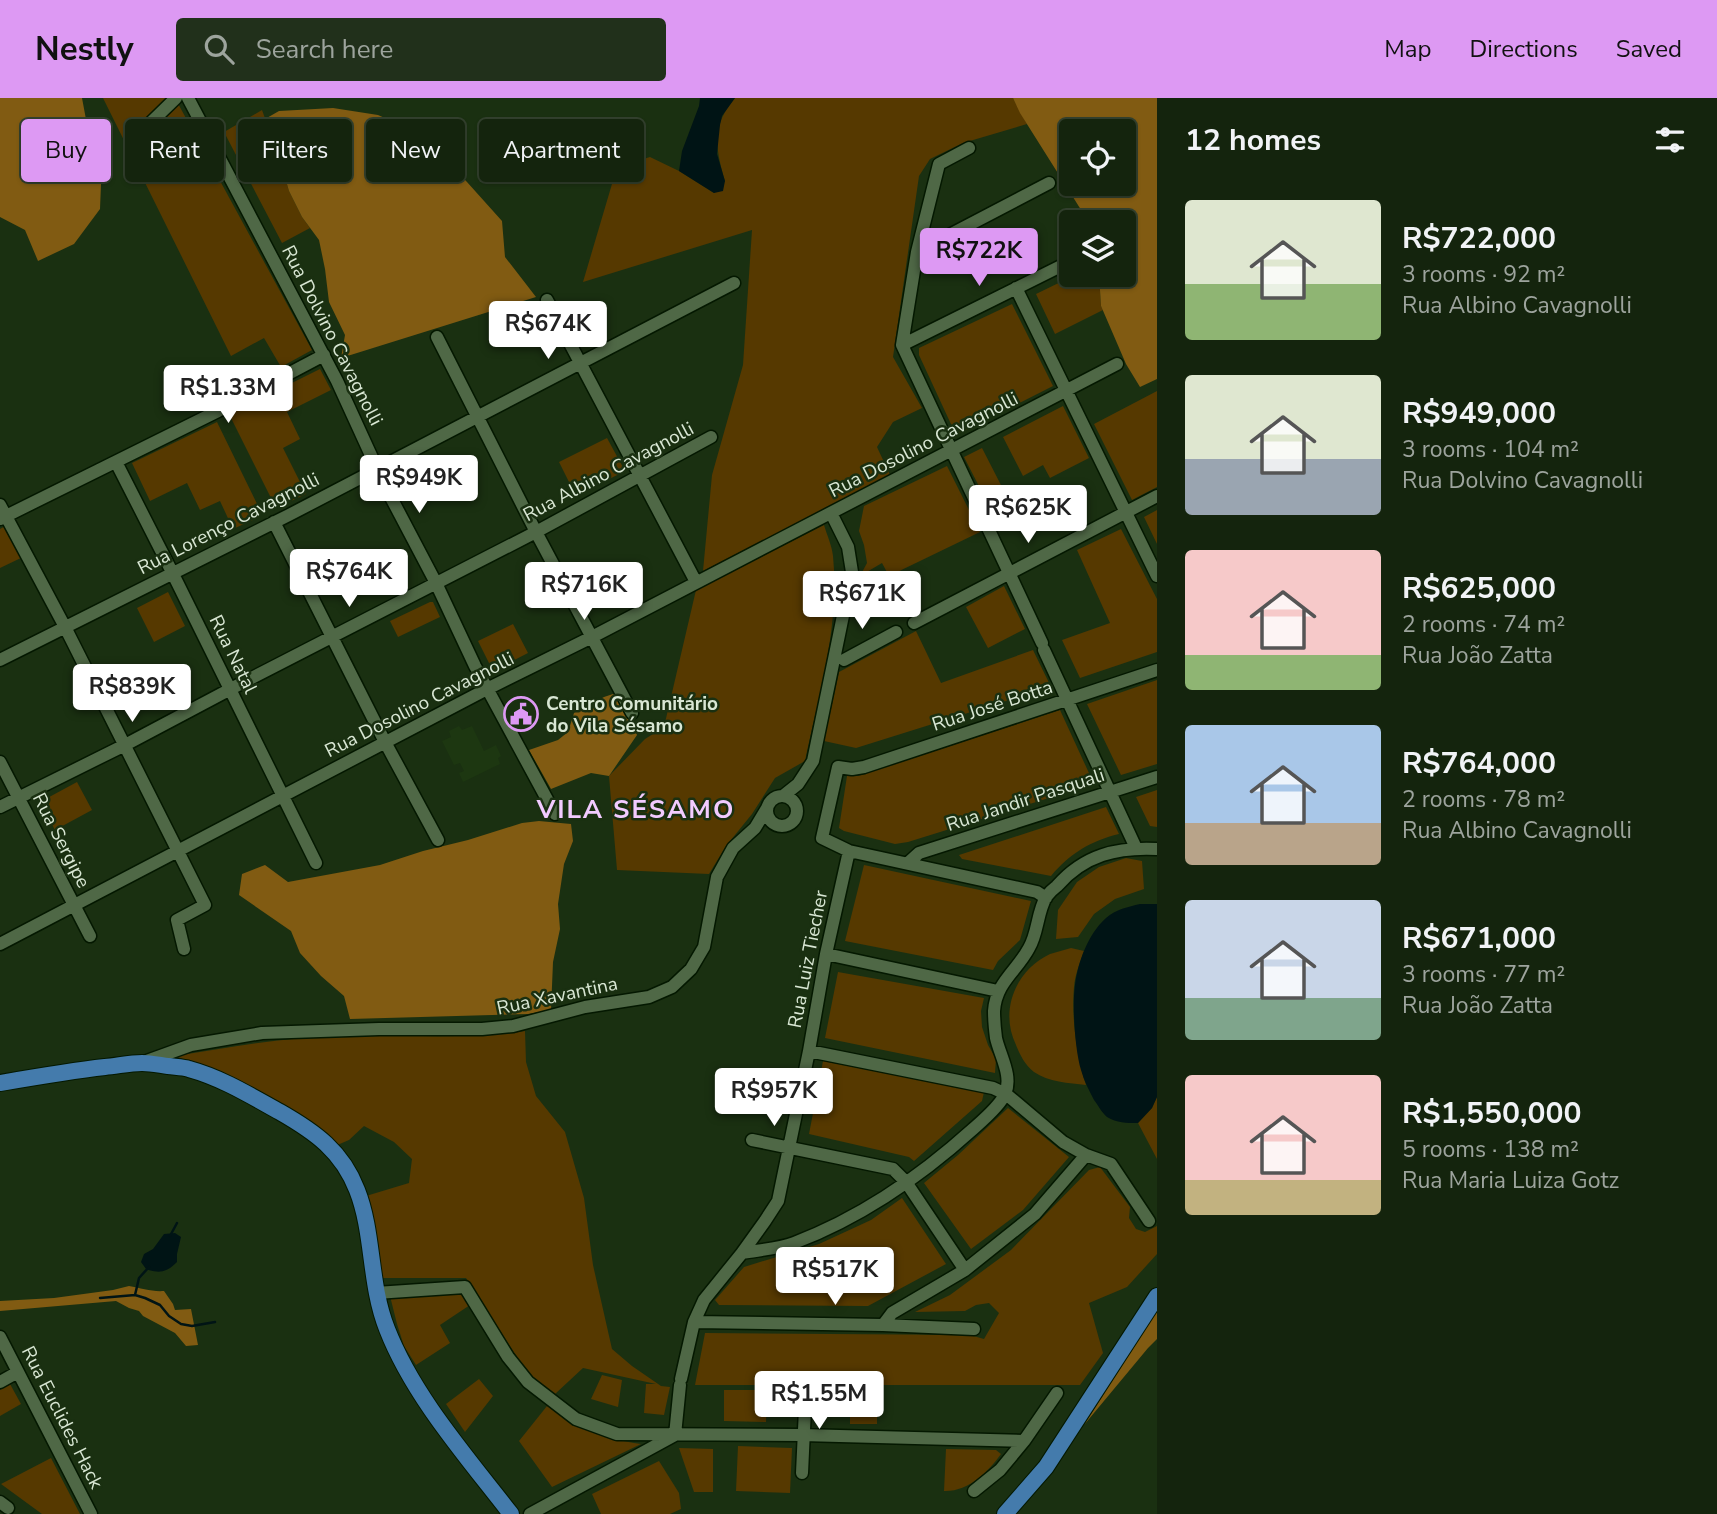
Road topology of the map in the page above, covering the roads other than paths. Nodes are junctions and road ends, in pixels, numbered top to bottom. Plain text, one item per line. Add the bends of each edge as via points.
1 (176, 98) edge
2 (188, 98) edge
3 (154, 119) edge
4 (969, 148) dead end
5 (1049, 183) dead end
6 (917, 252) junction
7 (1059, 267) edge
8 (734, 283) dead end
9 (1016, 288) junction
10 (547, 300) dead end
11 (437, 337) dead end
12 (902, 345) junction
13 (324, 355) junction
14 (581, 364) junction
15 (1117, 365) dead end
16 (1066, 391) junction
17 (476, 416) junction
18 (711, 437) dead end
19 (951, 451) junction
20 (116, 462) junction
21 (377, 468) junction
22 (640, 476) junction
23 (1157, 496) edge
24 (2, 513) edge
25 (831, 513) junction
26 (1125, 513) junction
27 (274, 522) junction
28 (536, 532) junction
29 (173, 574) junction
30 (1008, 574) junction
31 (1157, 576) edge
32 (696, 582) junction
33 (436, 583) junction
34 (914, 623) dead end
35 (65, 627) junction
36 (896, 632) dead end
37 (332, 636) junction
38 (592, 637) junction
39 (0, 660) edge
40 (844, 660) dead end
41 (1157, 670) edge
42 (230, 689) junction
43 (487, 689) junction
44 (1068, 701) junction
45 (632, 713) dead end
46 (385, 742) junction
47 (125, 745) junction
48 (0, 762) edge
49 (1157, 777) edge
50 (798, 785) junction
51 (1110, 793) junction
52 (783, 796) junction
53 (283, 797) junction
54 (18, 798) junction
55 (796, 806) junction
56 (0, 807) edge
57 (767, 808) junction
58 (555, 814) dead end
59 (776, 824) junction
60 (755, 828) junction
61 (438, 839) dead end
62 (1136, 848) junction
63 (1157, 849) edge
64 (178, 850) junction
65 (849, 851) junction
66 (316, 863) dead end
67 (908, 863) junction
68 (1046, 898) junction
69 (74, 906) junction
70 (90, 936) dead end
71 (0, 944) edge
72 (184, 949) dead end
73 (826, 954) junction
74 (998, 992) junction
75 (809, 1051) junction
76 (141, 1063) junction
77 (0, 1083) edge
78 (1006, 1094) junction
79 (752, 1140) dead end
80 (789, 1148) junction
81 (1086, 1155) junction
82 (906, 1182) junction
83 (1149, 1221) dead end
84 (742, 1253) junction
85 (965, 1270) junction
86 (376, 1293) junction
87 (1157, 1296) edge
88 (694, 1322) junction
89 (883, 1325) junction
90 (974, 1329) dead end
91 (0, 1337) edge
92 (18, 1371) junction
93 (0, 1382) edge
94 (806, 1387) dead end
95 (1057, 1393) dead end
96 (675, 1435) junction
97 (802, 1435) junction
98 (1024, 1441) junction
99 (802, 1473) dead end
100 (974, 1491) dead end
101 (91, 1514) edge
102 (511, 1514) edge
103 (530, 1514) edge
104 (1005, 1514) edge

1 - 3 street
2 - 13 street, Rua Dolvino Cavagnolli
4 - 6 street via 939,164
5 - 6 street
6 - 12 street
7 - 9 street
8 - 14 street, Rua Lorenço Cavagnolli
9 - 12 street
9 - 16 street
10 - 14 street
11 - 17 street
12 - 19 street
13 - 20 street
13 - 21 street, Rua Dolvino Cavagnolli
14 - 17 street, Rua Lorenço Cavagnolli
14 - 22 street
15 - 16 street, Rua Dosolino Cavagnolli
16 - 19 street, Rua Dosolino Cavagnolli
16 - 26 street
17 - 21 street, Rua Lorenço Cavagnolli
17 - 28 street
18 - 22 street, Rua Albino Cavagnolli
19 - 25 street, Rua Dosolino Cavagnolli
19 - 30 street
20 - 24 street
20 - 29 street, Rua Natal
21 - 27 street, Rua Lorenço Cavagnolli
21 - 33 street, Rua Dolvino Cavagnolli
22 - 28 street, Rua Albino Cavagnolli
22 - 32 street
23 - 26 street
24 - 35 street
25 - 32 street, Rua Dosolino Cavagnolli
25 - 50 street via 848,547 852,572 813,761
26 - 30 street
26 - 31 street
27 - 29 street, Rua Lorenço Cavagnolli
27 - 37 street
28 - 33 street, Rua Albino Cavagnolli
28 - 38 street
29 - 35 street, Rua Lorenço Cavagnolli
29 - 42 street, Rua Natal
30 - 34 street
30 - 44 street
32 - 38 street, Rua Dosolino Cavagnolli
33 - 37 street, Rua Albino Cavagnolli
33 - 43 street, Rua Dolvino Cavagnolli
35 - 39 street, Rua Lorenço Cavagnolli
35 - 47 street
36 - 40 street
37 - 42 street, Rua Albino Cavagnolli
37 - 46 street
38 - 43 street, Rua Dosolino Cavagnolli
38 - 45 street
41 - 44 street, Rua José Botta
42 - 47 street, Rua Albino Cavagnolli
42 - 53 street, Rua Natal
43 - 46 street, Rua Dosolino Cavagnolli
43 - 58 street, Rua Dolvino Cavagnolli
44 - 51 street
44 - 65 street, Rua José Botta via 864,767 838,767 822,838
46 - 53 street, Rua Dosolino Cavagnolli
46 - 61 street
47 - 54 street, Rua Albino Cavagnolli
47 - 64 street
48 - 54 street, Rua Sergipe
49 - 51 street, Rua Jandir Pasquali
50 - 52 street
50 - 55 street
51 - 62 street
51 - 67 street, Rua Jandir Pasquali via 919,853
52 - 55 street
52 - 57 street via 774,798
53 - 64 street, Rua Dosolino Cavagnolli
53 - 66 street, Rua Natal
54 - 56 street, Rua Albino Cavagnolli
54 - 69 street, Rua Sergipe
55 - 59 street via 791,822
57 - 59 street
57 - 60 street, Rua Xavantina
59 - 60 street
60 - 76 street, Rua Xavantina via 733,848 717,877 704,947 691,970 672,987 649,997 482,1029 262,1034 191,1045
62 - 63 street
62 - 68 street via 1097,856 1069,873
64 - 69 street, Rua Dosolino Cavagnolli
64 - 72 street via 205,905 177,920
65 - 67 street
65 - 73 street, Rua Luiz Tiecher
67 - 68 street via 1037,892
68 - 74 street via 1032,944
69 - 70 street, Rua Sergipe
69 - 71 street, Rua Dosolino Cavagnolli
73 - 74 street
73 - 75 street, Rua Luiz Tiecher
74 - 78 street via 996,1037 1008,1074
75 - 78 street
75 - 80 street, Rua Luiz Tiecher
76 - 77 main road
76 - 86 main road via 188,1068 226,1083 288,1117 332,1149 347,1167 358,1192
78 - 81 street via 1063,1142
78 - 82 street via 947,1152
79 - 80 street
80 - 82 street via 893,1169
80 - 84 street, Rua Luiz Tiecher via 778,1201
81 - 83 street via 1111,1164
81 - 85 street via 1035,1214
82 - 84 street via 857,1213 792,1244
82 - 85 street
84 - 88 street, Rua Luiz Tiecher via 704,1300
85 - 89 street via 892,1313
86 - 96 street via 466,1287 528,1382 576,1419 617,1434
86 - 102 main road via 386,1328 416,1387
87 - 104 main road via 1046,1467
88 - 89 street
88 - 96 street, Rua Luiz Tiecher via 680,1382
89 - 90 street
91 - 92 street, Rua Euclides Hack
92 - 93 street
92 - 101 street, Rua Euclides Hack
94 - 97 street
95 - 98 street
96 - 97 street
96 - 103 street
97 - 98 street
97 - 99 street
98 - 100 street via 1000,1470

